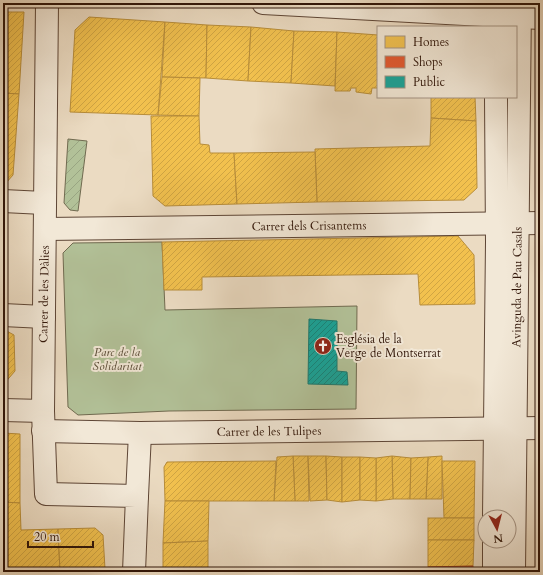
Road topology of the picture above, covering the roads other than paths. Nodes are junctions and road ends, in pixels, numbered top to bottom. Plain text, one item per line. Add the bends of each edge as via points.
1 (47, 3) edge
2 (262, 3) edge
3 (527, 12) edge
4 (494, 15) edge
5 (496, 98) edge
6 (3, 201) edge
7 (44, 203) junction
8 (540, 223) edge
9 (507, 224) junction
10 (45, 229) junction
11 (3, 315) edge
12 (44, 317) junction
13 (3, 410) edge
14 (43, 421) junction
15 (505, 428) junction
16 (540, 428) edge
17 (140, 433) junction
18 (138, 496) junction
19 (495, 509) edge
20 (494, 549) edge
21 (134, 572) edge
22 (494, 572) edge
23 (514, 572) edge

1 - 7 street, Carrer de les Dàlies
2 - 4 street
3 - 4 street
3 - 9 street, Avinguda de Pau Casals
5 - 9 street, Avinguda de Pau Casals
6 - 7 street
7 - 10 street, Carrer de les Dàlies
8 - 9 street, Carrer dels Crisantems
9 - 10 street, Carrer dels Crisantems via 122,222
9 - 15 street, Avinguda de Pau Casals
10 - 12 street, Carrer de les Dàlies
11 - 12 street
12 - 14 street, Carrer de les Dàlies
13 - 14 street, Carrer de les Tulipes
14 - 17 street, Carrer de les Tulipes
14 - 18 street, Carrer de les Dàlies via 46,494
15 - 16 street, Carrer de les Tulipes
15 - 17 street, Carrer de les Tulipes
15 - 19 street, Avinguda de Pau Casals
15 - 23 street, Avinguda de Pau Casals
17 - 18 street
18 - 21 street
20 - 22 street

